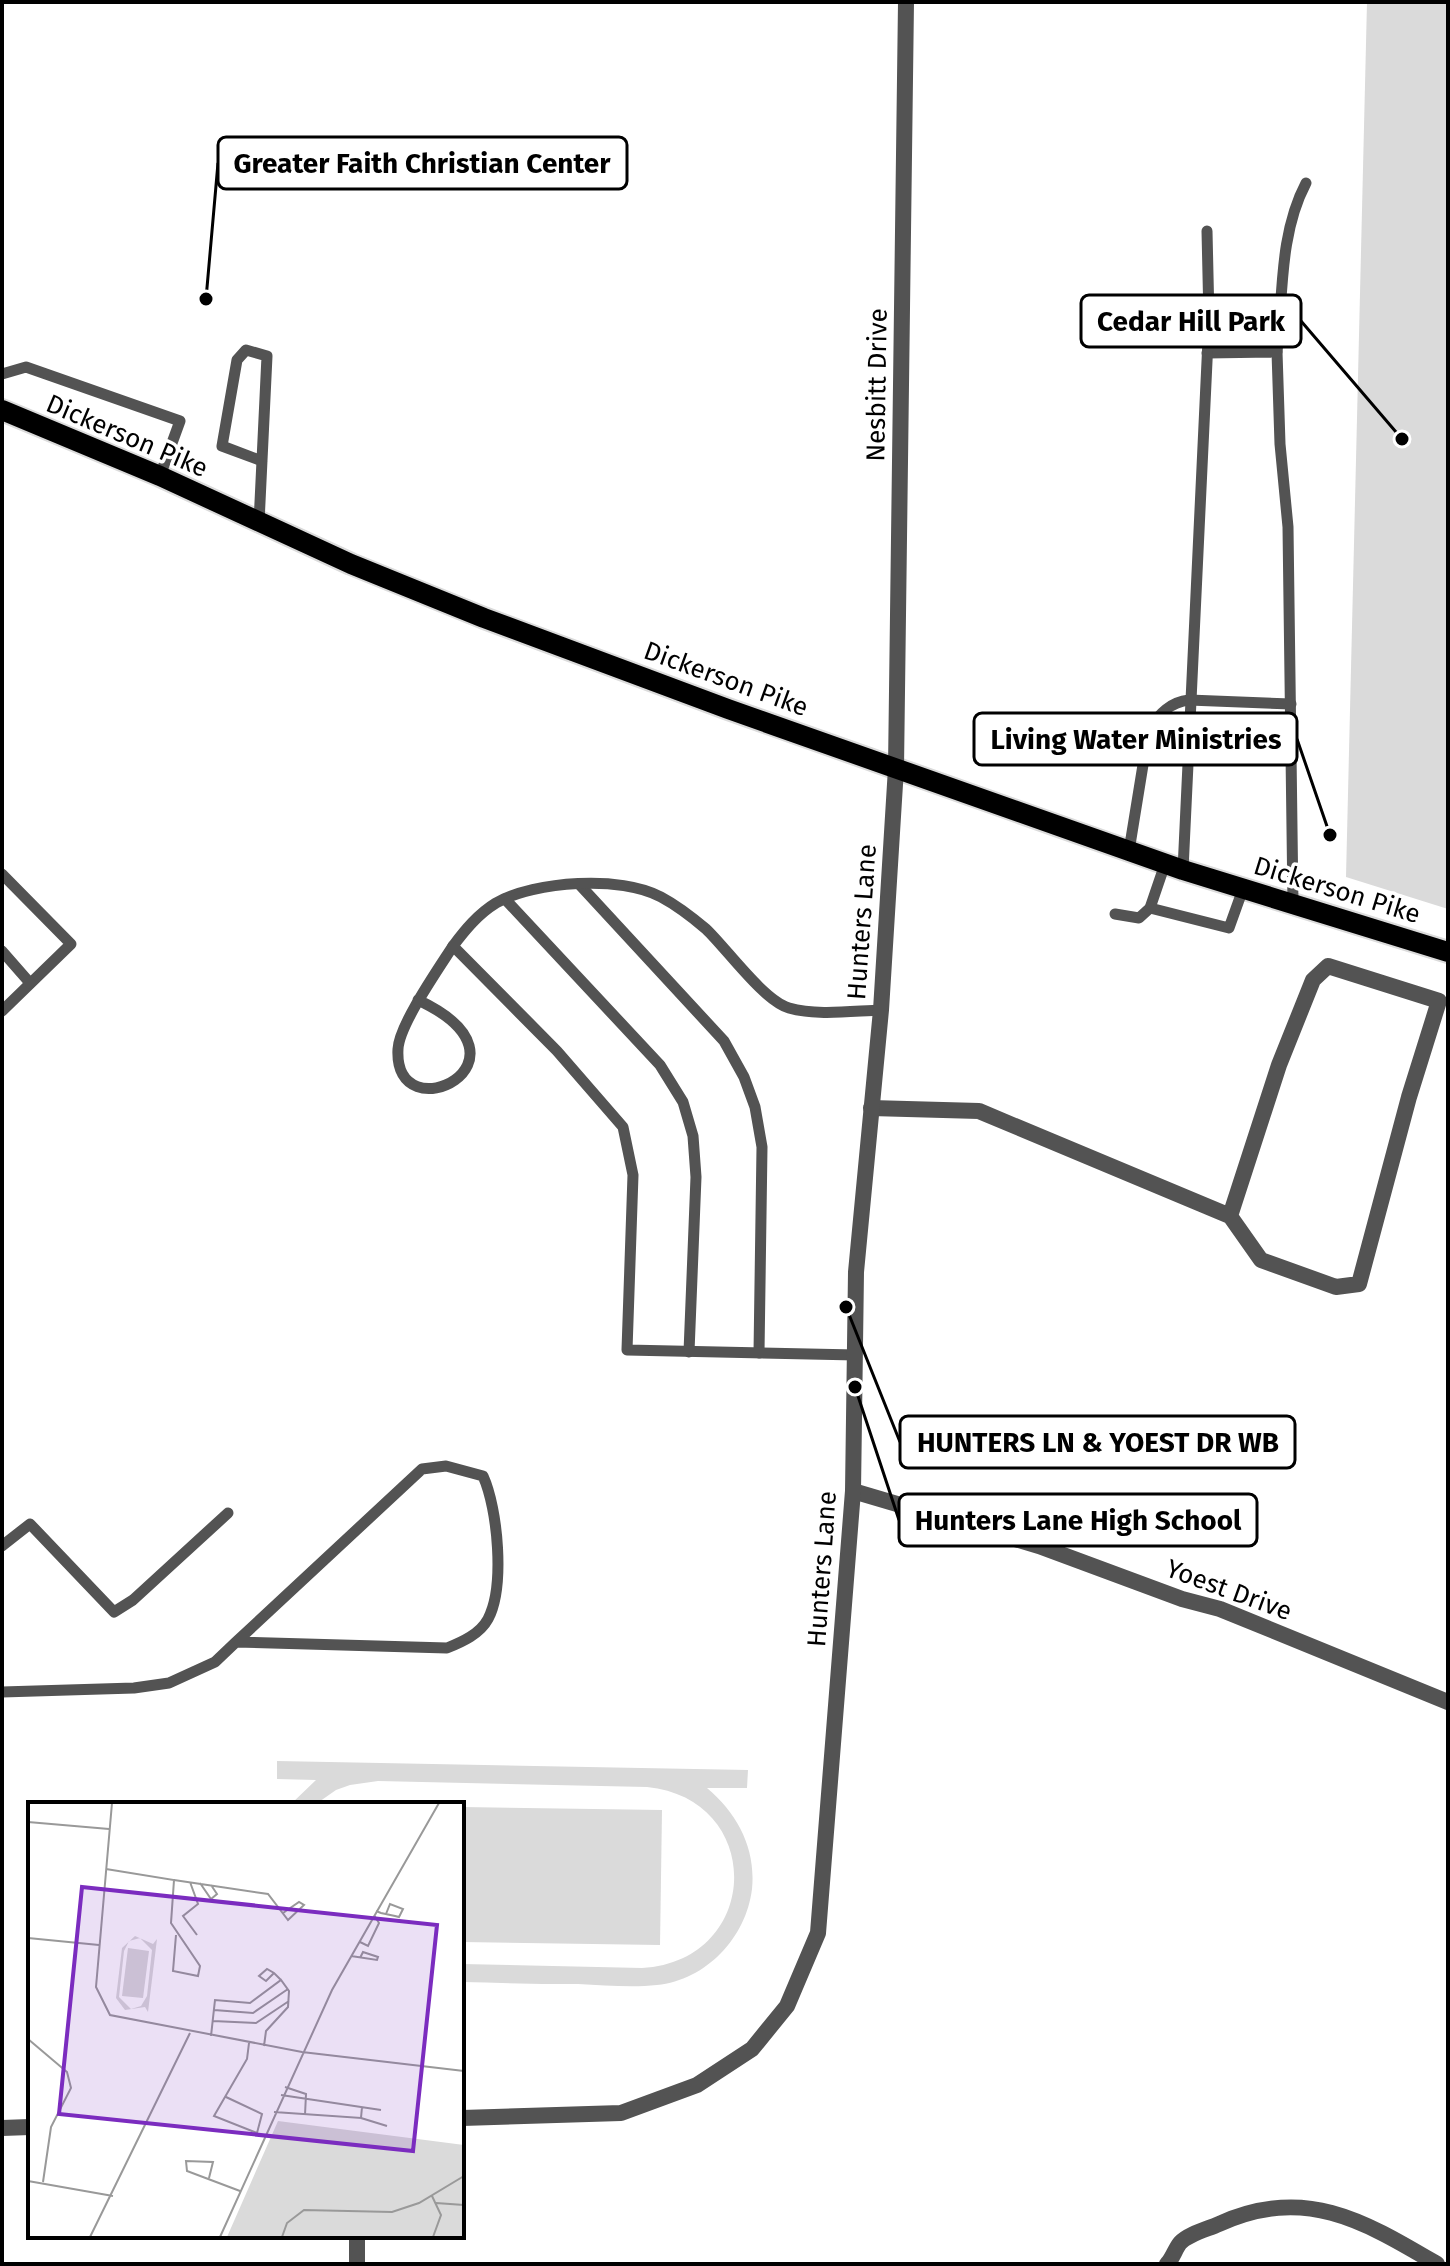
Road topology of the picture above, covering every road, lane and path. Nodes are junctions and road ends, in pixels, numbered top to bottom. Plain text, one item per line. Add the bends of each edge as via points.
1 (906, 2) edge
2 (1306, 183) dead end
3 (1207, 231) dead end
4 (1277, 352) junction
5 (1207, 353) junction
6 (2, 374) edge
7 (2, 410) edge
8 (262, 461) junction
9 (160, 476) junction
10 (259, 523) junction
11 (1189, 700) junction
12 (1291, 704) junction
13 (896, 768) junction
14 (1129, 851) junction
15 (1174, 867) junction
16 (2, 874) edge
17 (579, 884) junction
18 (1243, 889) junction
19 (505, 899) junction
20 (1293, 904) junction
21 (1150, 908) junction
22 (1115, 914) dead end
23 (453, 946) junction
24 (2, 951) edge
25 (1448, 952) edge
26 (30, 983) junction
27 (418, 1000) junction
28 (881, 1010) junction
29 (2, 1011) edge
30 (871, 1108) junction
31 (1230, 1216) junction
32 (689, 1352) junction
33 (759, 1353) junction
34 (856, 1355) junction
35 (853, 1491) junction
36 (228, 1513) dead end
37 (2, 1546) edge
38 (236, 1642) junction
39 (2, 1692) edge
40 (1448, 1702) edge
41 (464, 2118) edge
42 (28, 2127) edge
43 (2, 2128) edge
44 (357, 2238) edge
45 (357, 2264) edge
46 (1167, 2264) edge
47 (1437, 2264) edge

1 - 13 street, Nesbitt Drive
2 - 4 lane via 1288,232
3 - 5 lane
4 - 5 lane
4 - 12 lane via 1288,527
5 - 11 lane
6 - 9 lane via 26,367 180,421
7 - 9 main road, Dickerson Pike
8 - 8 lane via 267,356 246,350 237,360 222,446
8 - 10 lane
9 - 10 main road, Dickerson Pike
10 - 13 main road, Dickerson Pike via 484,618
11 - 12 lane
11 - 14 lane via 1178,701 1149,728
11 - 15 lane
12 - 20 lane
13 - 14 main road, Dickerson Pike
13 - 28 street, Hunters Lane
14 - 15 main road, Dickerson Pike
15 - 18 main road, Dickerson Pike
15 - 21 lane
16 - 26 lane via 71,944
17 - 19 lane
17 - 28 lane via 622,885 659,896 704,927 761,988 788,1008
17 - 33 lane via 724,1041 744,1077 762,1147
18 - 20 main road, Dickerson Pike
18 - 21 lane via 1229,928
19 - 23 lane via 472,922
19 - 32 lane via 660,1065 683,1102 693,1136 696,1177
20 - 25 main road, Dickerson Pike
21 - 22 lane via 1139,918
23 - 27 lane
23 - 32 lane via 623,1127 633,1175 627,1350
24 - 26 lane
26 - 29 lane
27 - 27 lane via 397,1046 400,1068 417,1087 444,1088 468,1065 469,1042 444,1012
28 - 30 street, Hunters Lane
30 - 31 street via 979,1111
30 - 34 street, Hunters Lane via 856,1272
31 - 31 street via 1313,980 1328,966 1439,1001 1359,1284 1336,1287 1261,1260
32 - 33 lane
33 - 34 lane
34 - 35 street, Hunters Lane
35 - 40 street, Yoest Drive via 1039,1546 1220,1609
35 - 41 street, Hunters Lane via 818,1933 787,2006 752,2049 697,2085 621,2113
36 - 37 lane via 114,1612 30,1524
38 - 38 lane via 447,1648 469,1638 487,1621 495,1595 497,1530 483,1476 446,1466 422,1469
38 - 39 lane via 215,1662 169,1683
42 - 43 street
44 - 45 street
46 - 47 street via 1181,2241 1232,2218 1278,2208 1312,2208 1370,2225

